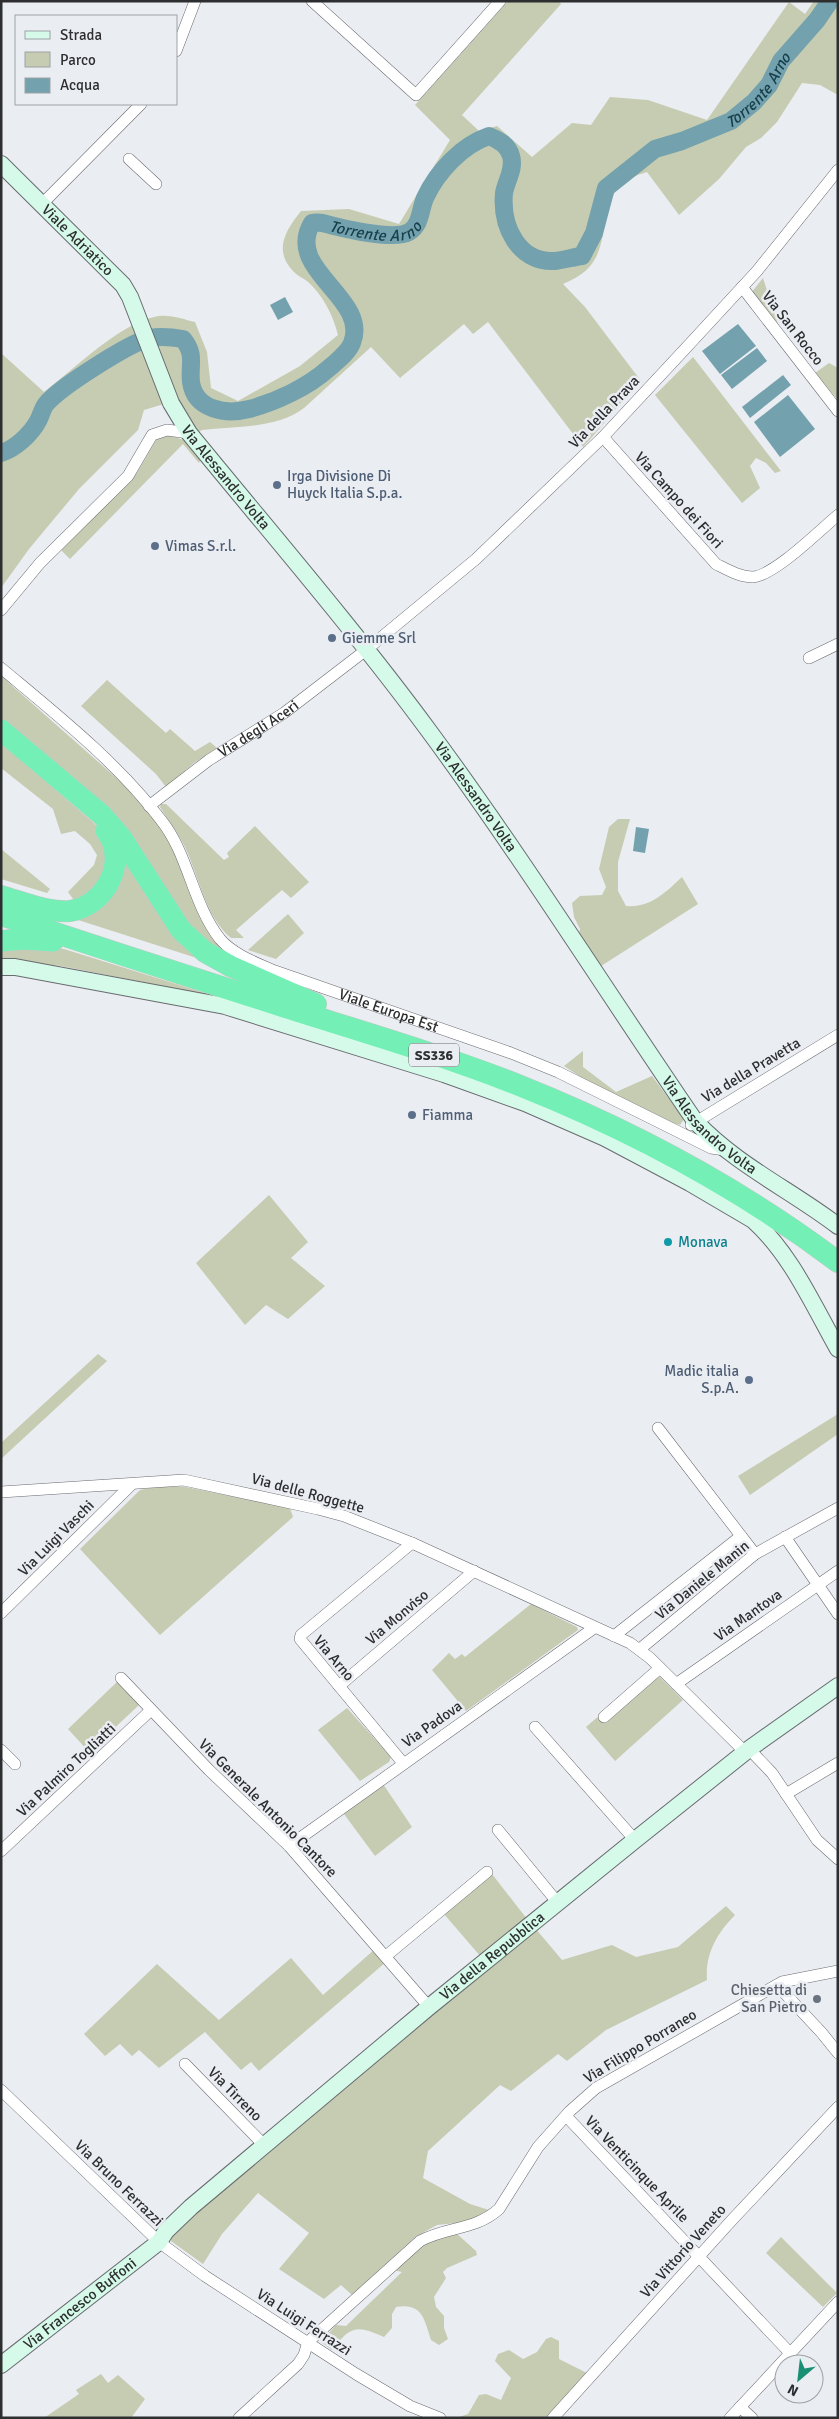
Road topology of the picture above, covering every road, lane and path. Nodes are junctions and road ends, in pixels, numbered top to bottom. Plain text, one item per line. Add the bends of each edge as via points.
1 (195, 1) edge
2 (312, 1) edge
3 (500, 1) edge
4 (178, 46) edge
5 (140, 105) edge
6 (129, 160) dead end
7 (1, 164) edge
8 (838, 170) edge
9 (156, 184) dead end
10 (42, 204) junction
11 (742, 287) junction
12 (152, 358) joint
13 (838, 411) edge
14 (189, 433) junction
15 (603, 437) junction
16 (838, 515) edge
17 (1, 610) edge
18 (838, 644) edge
19 (366, 650) junction
20 (809, 658) dead end
21 (1, 663) edge
22 (6, 671) edge
23 (1, 730) edge
24 (1, 738) edge
25 (149, 806) junction
26 (1, 896) edge
27 (1, 901) edge
28 (1, 915) edge
29 (1, 940) edge
30 (145, 962) junction
31 (1, 967) edge
32 (316, 1004) junction
33 (838, 1036) edge
34 (695, 1121) junction
35 (682, 1132) junction
36 (725, 1150) junction
37 (838, 1226) edge
38 (838, 1247) edge
39 (838, 1262) edge
40 (838, 1349) edge
41 (658, 1428) dead end
42 (131, 1485) junction
43 (1, 1492) edge
44 (838, 1508) edge
45 (741, 1536) junction
46 (785, 1537) junction
47 (412, 1543) junction
48 (755, 1554) junction
49 (474, 1571) junction
50 (838, 1571) edge
51 (818, 1585) junction
52 (1, 1613) edge
53 (838, 1614) edge
54 (594, 1628) junction
55 (614, 1636) junction
56 (640, 1649) junction
57 (660, 1668) junction
58 (121, 1678) dead end
59 (676, 1684) junction
60 (339, 1686) junction
61 (838, 1686) edge
62 (151, 1710) junction
63 (604, 1717) dead end
64 (535, 1727) dead end
65 (1, 1750) edge
66 (747, 1750) junction
67 (403, 1763) junction
68 (838, 1763) edge
69 (15, 1764) dead end
70 (786, 1794) junction
71 (498, 1830) dead end
72 (635, 1840) junction
73 (289, 1846) junction
74 (1, 1851) edge
75 (838, 1859) edge
76 (487, 1872) dead end
77 (558, 1903) junction
78 (386, 1956) junction
79 (838, 1971) edge
80 (776, 1985) junction
81 (430, 2007) junction
82 (838, 2053) edge
83 (185, 2064) dead end
84 (1, 2090) edge
85 (838, 2107) edge
86 (566, 2116) junction
87 (264, 2145) junction
88 (159, 2242) junction
89 (699, 2256) junction
90 (838, 2302) edge
91 (308, 2342) junction
92 (790, 2353) junction
93 (1, 2365) edge
94 (740, 2406) junction
95 (239, 2418) edge
96 (440, 2418) edge
97 (553, 2418) edge
98 (730, 2418) edge
99 (752, 2418) edge

1 - 4 street
2 - 3 street via 416,95
5 - 10 street
6 - 9 street
7 - 10 street, Viale Adriatico
8 - 11 street, Via della Prava
10 - 12 street, Viale Adriatico via 123,285
11 - 13 street, Via San Rocco
11 - 15 street, Via della Prava
12 - 14 street, Via Alessandro Volta via 171,403
14 - 17 street via 167,430 152,435 128,476 40,563
14 - 19 street, Via Alessandro Volta
15 - 16 street, Via Campo dei Fiori via 716,564 735,574 754,577 778,566
15 - 19 street, Via della Prava via 476,559
18 - 20 street
19 - 25 street, Via degli Aceri via 284,713 209,760
19 - 34 street, Via Alessandro Volta via 492,818
21 - 22 street, Viale Europa Est
22 - 25 street, Viale Europa Est via 126,779
23 - 32 highway via 102,815 121,837 181,930 205,952
24 - 26 highway via 98,820 111,837 116,852 115,868 99,896 70,911
25 - 35 street, Viale Europa Est via 183,857 203,909 221,939 244,958 512,1052
27 - 32 highway, SS336
28 - 30 highway, SS336
29 - 30 highway via 46,939
30 - 39 highway, SS336 via 456,1062 558,1102 686,1165 780,1221
31 - 40 street via 225,1006 444,1074 556,1116 650,1161 753,1220 788,1262
32 - 38 highway, SS336 via 523,1073 600,1107 683,1148
33 - 34 street, Via della Pravetta
34 - 35 street, Via della Pravetta
34 - 36 street, Via Alessandro Volta
35 - 36 street, Viale Europa Est via 711,1148
36 - 37 street, Via Alessandro Volta
41 - 45 street
42 - 43 street, Via delle Roggette via 81,1485
42 - 47 street, Via delle Roggette via 184,1480 227,1488 344,1516
42 - 52 street, Via Luigi Vaschi
44 - 46 street, Via Daniele Manin
45 - 48 street
45 - 55 street
46 - 48 street, Via Daniele Manin
46 - 51 street
47 - 49 street, Via delle Roggette
47 - 60 street, Via Arno via 300,1637
48 - 56 street, Via Daniele Manin
49 - 54 street, Via delle Roggette
49 - 60 street, Via Monviso
50 - 51 street, Via Mantova
51 - 53 street
51 - 59 street, Via Mantova
54 - 55 street, Via delle Roggette
54 - 67 street, Via Padova
55 - 56 street, Via delle Roggette
56 - 57 street, Via delle Roggette
57 - 59 street, Via delle Roggette
57 - 63 street
58 - 62 street, Via Generale Antonio Cantore
59 - 66 street, Via delle Roggette
60 - 67 street, Via Arno
61 - 66 street, Via della Repubblica
62 - 73 street, Via Generale Antonio Cantore
62 - 74 street, Via Palmiro Togliatti
64 - 72 street
65 - 69 street
66 - 70 street, Via delle Roggette via 772,1773
66 - 72 street, Via della Repubblica
67 - 73 street, Via Padova
68 - 70 street
70 - 75 street, Via delle Roggette via 817,1840
71 - 77 street
72 - 77 street, Via della Repubblica
73 - 78 street, Via Generale Antonio Cantore
76 - 78 street
77 - 81 street, Via della Repubblica
78 - 81 street, Via Generale Antonio Cantore
79 - 80 street, Via Filippo Porraneo
80 - 82 street
80 - 86 street, Via Filippo Porraneo via 621,2072 596,2088
81 - 87 street, Via della Repubblica
83 - 87 street, Via Tirreno
84 - 88 street, Via Bruno Ferrazzi
85 - 89 street, Via Vittorio Veneto
86 - 89 street, Via Venticinque Aprile
86 - 91 street, Via Filippo Porraneo via 538,2147 499,2209 490,2217 420,2241
87 - 88 street, Via della Repubblica via 191,2207
88 - 91 street, Via Luigi Ferrazzi via 205,2276
88 - 93 street, Via Francesco Buffoni
89 - 92 street, Via Venticinque Aprile
89 - 97 street, Via Vittorio Veneto
90 - 92 street
91 - 95 street via 298,2364
91 - 96 street, Via Luigi Ferrazzi via 384,2392
92 - 94 street
94 - 98 street
94 - 99 street

